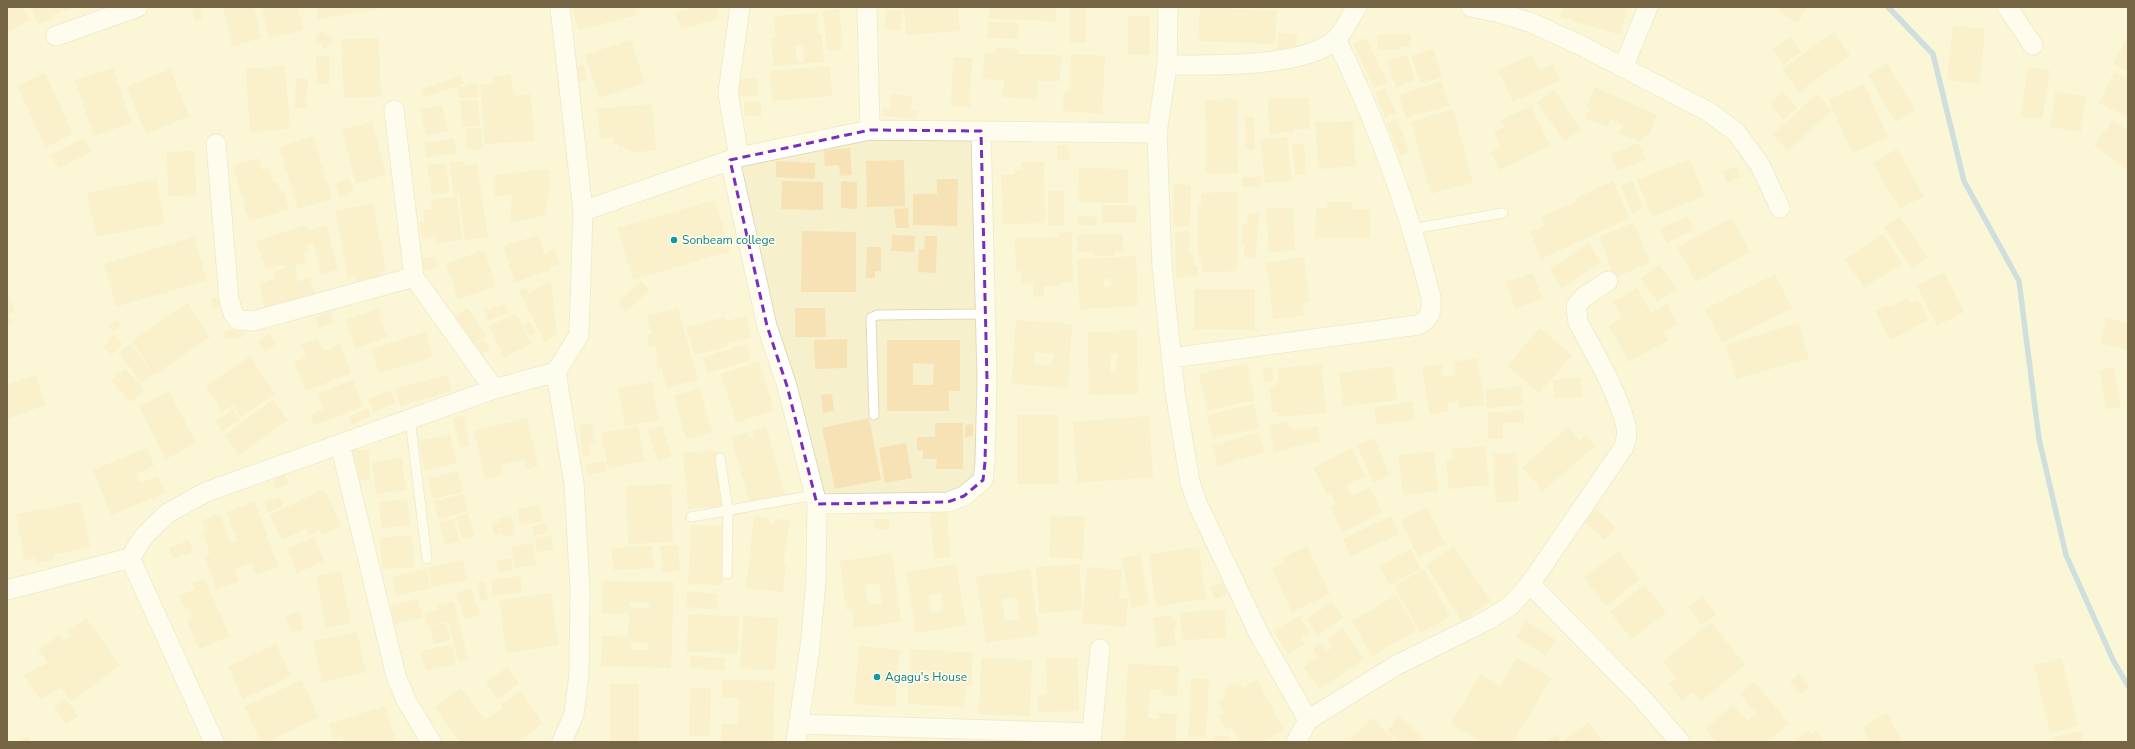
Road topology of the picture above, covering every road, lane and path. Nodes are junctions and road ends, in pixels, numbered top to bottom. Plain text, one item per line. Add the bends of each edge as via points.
1 (138, 7) edge
2 (560, 7) edge
3 (740, 7) edge
4 (867, 7) edge
5 (1168, 7) edge
6 (1357, 7) edge
7 (1471, 7) edge
8 (1648, 7) edge
9 (2007, 7) edge
10 (56, 36) dead end
11 (1336, 40) junction
12 (2033, 45) dead end
13 (1167, 65) junction
14 (1623, 68) junction
15 (394, 110) dead end
16 (870, 130) junction
17 (981, 131) junction
18 (1157, 133) junction
19 (216, 144) dead end
20 (735, 158) junction
21 (1780, 208) dead end
22 (583, 211) junction
23 (1503, 213) dead end
24 (1412, 229) junction
25 (414, 277) junction
26 (1608, 281) dead end
27 (986, 314) junction
28 (1171, 358) junction
29 (556, 372) junction
30 (494, 389) junction
31 (874, 414) dead end
32 (410, 418) junction
33 (340, 444) junction
34 (720, 458) dead end
35 (815, 499) junction
36 (728, 510) junction
37 (691, 517) dead end
38 (130, 558) junction
39 (427, 560) dead end
40 (727, 574) dead end
41 (1530, 584) junction
42 (7, 590) edge
43 (1100, 650) dead end
44 (1308, 720) junction
45 (798, 724) junction
46 (1091, 738) edge
47 (214, 742) edge
48 (431, 742) edge
49 (562, 742) edge
50 (796, 742) edge
51 (1296, 742) edge
52 (1680, 742) edge

1 - 10 street
2 - 22 street
3 - 20 street via 728,93
4 - 16 street
5 - 13 street
6 - 11 street
7 - 14 street via 1532,23
8 - 14 street
9 - 12 street
11 - 13 street via 1323,49 1270,61
11 - 24 street via 1364,98 1396,178
13 - 18 street
14 - 21 street via 1708,112 1736,132 1760,165
15 - 25 street
16 - 17 street
16 - 20 street
17 - 18 street
17 - 27 street
18 - 28 street via 1162,266
19 - 25 street via 229,299 238,320 253,321
20 - 22 street
20 - 35 street via 767,326 787,386
22 - 29 street via 579,335
23 - 24 lane
24 - 28 street via 1431,298 1432,308 1426,322
25 - 30 street
26 - 41 street via 1584,297 1576,306 1576,314 1619,405 1627,437 1624,447
27 - 31 lane via 877,315 871,318
27 - 35 street via 987,387 983,480 964,496 948,502
28 - 44 street via 1190,482 1198,505 1259,634
29 - 30 street
29 - 49 street via 574,484 580,589 579,675 574,714
30 - 32 street
32 - 33 street
32 - 39 lane
33 - 38 street via 206,492 168,513 144,536
33 - 48 street via 396,676 406,700
34 - 36 lane
35 - 36 lane
35 - 45 street via 816,581 810,646
36 - 37 lane
36 - 40 lane
38 - 42 street
38 - 47 street
41 - 44 street via 1510,606 1488,620 1395,666
41 - 52 street via 1640,696
43 - 46 street
44 - 51 street
45 - 46 street
45 - 50 street

